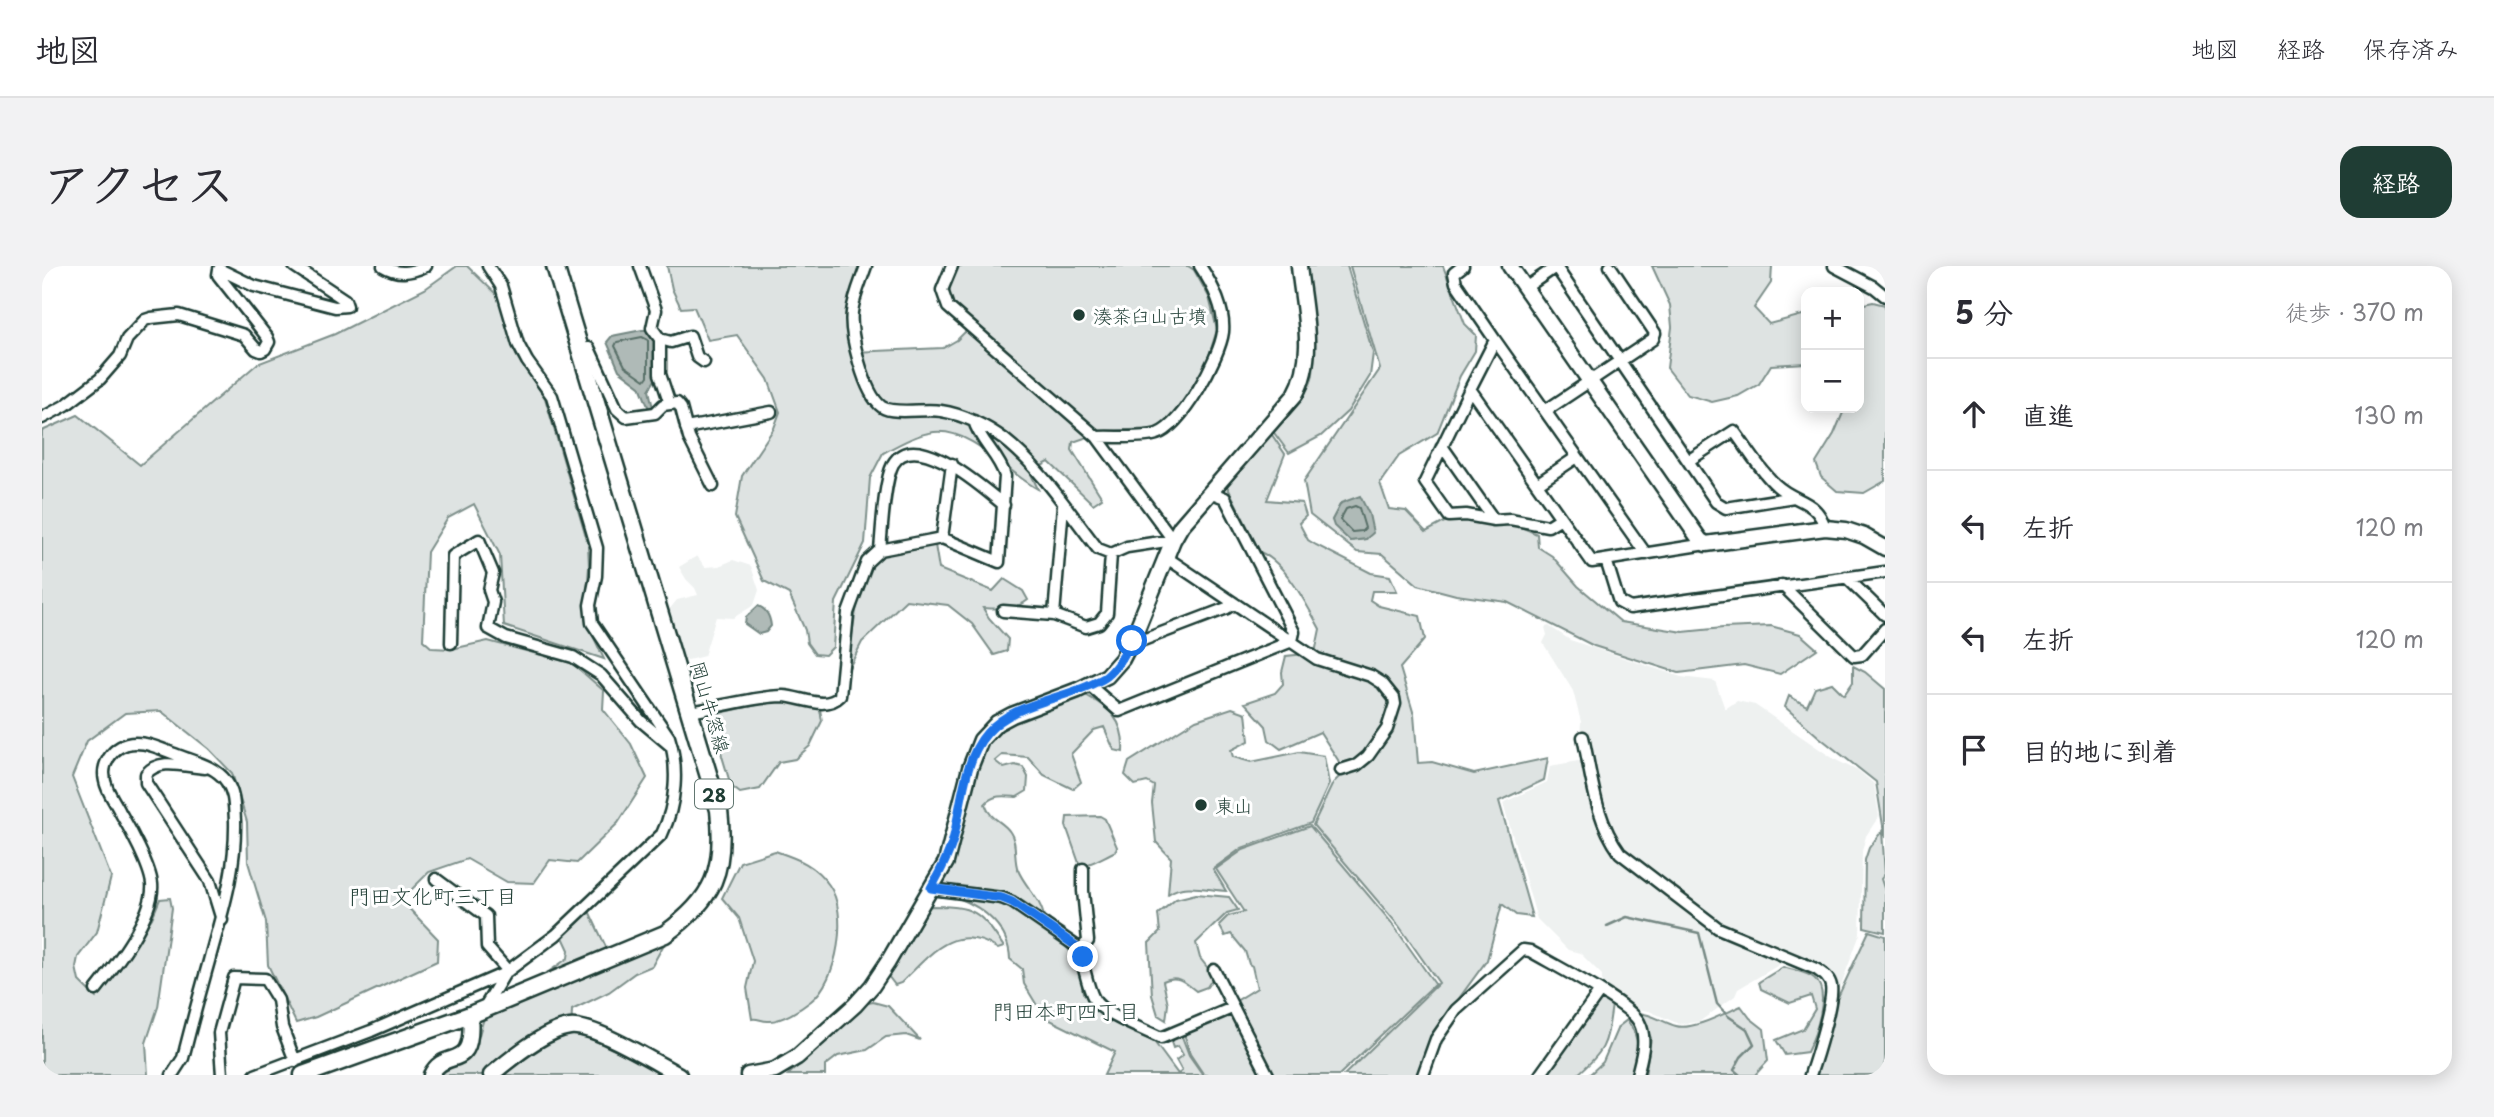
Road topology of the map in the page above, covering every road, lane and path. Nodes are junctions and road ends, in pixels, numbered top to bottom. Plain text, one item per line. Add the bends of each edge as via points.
1 (294, 266) edge
2 (383, 266) edge
3 (426, 266) edge
4 (488, 266) edge
5 (555, 266) edge
6 (640, 266) edge
7 (866, 266) edge
8 (952, 266) edge
9 (1200, 266) edge
10 (1299, 266) edge
11 (1463, 266) edge
12 (1510, 266) edge
13 (1610, 266) edge
14 (1834, 266) edge
15 (1557, 267) edge
16 (1525, 288) junction
17 (1885, 296) edge
18 (660, 339) junction
19 (1495, 340) junction
20 (580, 350) junction
21 (1620, 361) junction
22 (704, 362) dead end
23 (1589, 382) junction
24 (1470, 389) junction
25 (670, 404) junction
26 (1545, 411) junction
27 (771, 412) dead end
28 (42, 418) edge
29 (974, 421) junction
30 (686, 428) junction
31 (1097, 437) junction
32 (1442, 446) junction
33 (1577, 457) junction
34 (1688, 461) junction
35 (952, 464) junction
36 (1537, 484) junction
37 (713, 486) dead end
38 (1210, 492) junction
39 (1794, 496) junction
40 (1004, 505) junction
41 (1063, 506) junction
42 (1561, 518) junction
43 (1494, 520) junction
44 (1825, 528) junction
45 (942, 538) junction
46 (1173, 540) junction
47 (1706, 544) junction
48 (1885, 548) edge
49 (880, 550) junction
50 (1111, 554) junction
51 (1646, 554) junction
52 (1167, 558) junction
53 (1606, 560) junction
54 (1885, 572) edge
55 (1846, 577) junction
56 (1782, 585) junction
57 (1234, 603) junction
58 (1003, 611) dead end
59 (1054, 615) junction
60 (1885, 615) edge
61 (1885, 629) edge
62 (1132, 641) junction
63 (1292, 642) junction
64 (451, 643) dead end
65 (1089, 685) junction
66 (691, 712) junction
67 (1583, 737) dead end
68 (672, 747) junction
69 (210, 768) junction
70 (1341, 770) dead end
71 (1083, 869) dead end
72 (436, 879) dead end
73 (931, 888) junction
74 (222, 920) junction
75 (1079, 951) junction
76 (1214, 970) dead end
77 (507, 972) junction
78 (96, 990) dead end
79 (1600, 991) junction
80 (1232, 1008) junction
81 (477, 1012) junction
82 (299, 1068) edge
83 (775, 1072) edge
84 (172, 1075) edge
85 (222, 1075) edge
86 (255, 1075) edge
87 (431, 1075) edge
88 (491, 1075) edge
89 (679, 1075) edge
90 (748, 1075) edge
91 (1268, 1075) edge
92 (1423, 1075) edge
93 (1540, 1075) edge
94 (1637, 1075) edge
95 (1810, 1075) edge

1 - 28 street via 348,306 335,307 254,286 219,269 218,275 267,337 265,349 256,349 244,335 179,316 151,317 127,339 120,356 100,379
2 - 3 street via 405,273
4 - 68 street via 501,286 518,344 552,396 597,548 592,623 634,681
5 - 20 main road, 岡山牛窓線 / 28
6 - 18 street via 656,310 652,328
7 - 29 street via 851,316 868,387 882,407 891,410 941,411
8 - 31 street via 942,290 948,307
9 - 31 street via 1212,283 1223,331 1211,367 1170,427 1156,434
10 - 38 street via 1308,355 1300,386
11 - 19 street via 1454,273 1456,283
12 - 16 street
13 - 21 street via 1655,333
14 - 17 street
15 - 16 street
15 - 21 street
16 - 23 street
18 - 22 street via 671,342 690,336 697,357
18 - 25 street via 660,374
19 - 24 street
19 - 26 street
20 - 25 street via 589,348 617,409 626,417 654,413
20 - 66 main road, 岡山牛窓線 / 28
21 - 23 street
21 - 34 street
23 - 26 street
23 - 47 street via 1693,533
24 - 32 street
24 - 36 street
25 - 30 street via 681,408
26 - 33 street
27 - 30 street
29 - 40 street via 976,431 1002,466
29 - 41 street via 1003,439
30 - 37 street
31 - 46 street
32 - 43 street
32 - 43 street via 1425,482 1449,516
33 - 36 street
33 - 51 street
34 - 39 street via 1716,502 1726,508
34 - 39 street via 1734,431 1776,485
35 - 40 street
35 - 45 street
35 - 49 street via 923,452 894,462
36 - 42 street
38 - 46 street
38 - 63 street via 1225,498 1294,632
39 - 44 street via 1821,514
40 - 45 street via 999,562
41 - 50 street via 1098,549
41 - 59 street
42 - 43 street via 1548,526
42 - 53 street via 1592,562
44 - 47 street
44 - 48 street via 1846,530
45 - 49 street
46 - 50 street
46 - 52 street
47 - 51 street
49 - 66 street via 867,562 848,613 840,696 834,702 780,696
50 - 59 street via 1107,613 1099,623 1086,627
51 - 53 street
52 - 57 street
52 - 62 street
53 - 56 street via 1619,602 1630,608
54 - 55 street
55 - 56 street
55 - 60 street
56 - 61 street via 1854,656 1862,655
57 - 62 street
57 - 63 street
58 - 59 street
62 - 65 street via 1107,676
63 - 65 street via 1119,711
63 - 70 street via 1317,659 1371,676 1394,698 1387,729 1368,756
64 - 68 street via 453,556 479,540 492,573 488,628 506,638 573,657 601,675 641,721
65 - 73 street via 1012,715 986,733 970,768 946,862
66 - 81 main road, 岡山牛窓線 / 28 via 722,836 720,860 701,904 665,934
67 - 95 street via 1599,814 1620,853 1718,928 1826,976 1832,989
68 - 77 street via 672,804 662,834 556,935
69 - 74 street via 227,782 234,798 233,869
69 - 74 street via 162,764 145,774 146,783 210,881
69 - 78 street via 131,742 107,761 105,782 152,885 142,922
71 - 75 street via 1088,941
72 - 77 street via 486,916 487,947
73 - 75 street via 1012,902
73 - 83 street via 872,986
74 - 84 street via 183,1058
75 - 80 street via 1094,1000 1161,1038
76 - 80 street
77 - 81 street
77 - 82 street
79 - 92 street via 1523,950 1456,1010 1436,1039
79 - 93 street
79 - 94 street via 1640,1022 1644,1036
80 - 91 street
81 - 82 main road, 岡山牛窓線 / 28
81 - 87 street via 468,1048 434,1068
82 - 85 street via 282,1027 278,1000 265,979 234,978 219,1033
82 - 86 street
83 - 90 street
88 - 89 street via 528,1046 572,1026 591,1029

